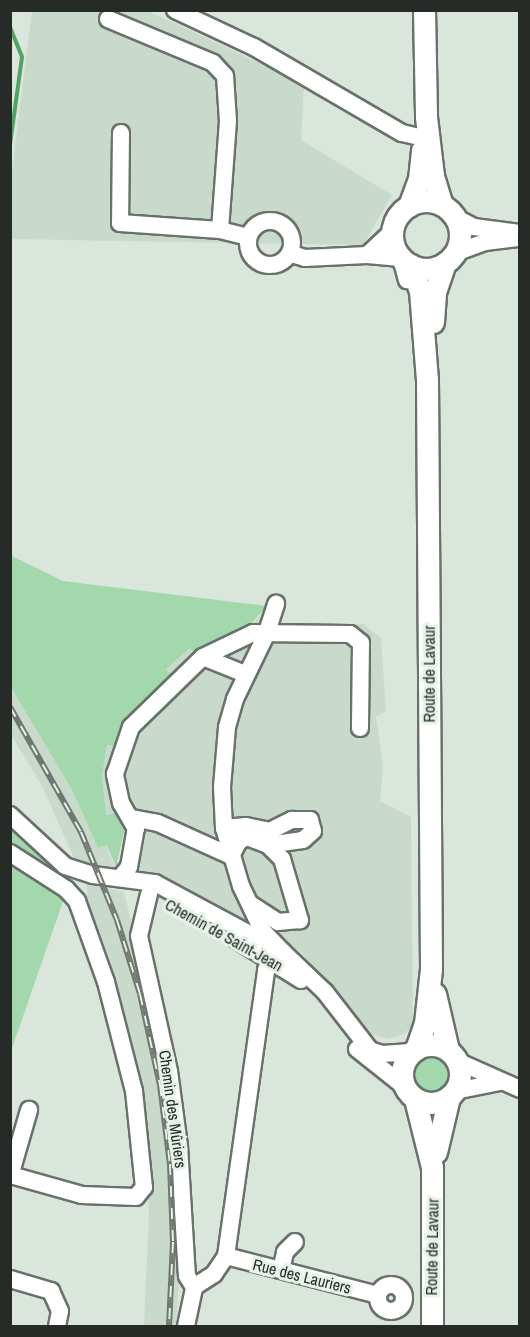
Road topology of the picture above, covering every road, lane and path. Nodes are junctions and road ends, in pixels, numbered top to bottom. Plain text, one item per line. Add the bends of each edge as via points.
1 (175, 10) edge
2 (424, 10) edge
3 (108, 19) dead end
4 (121, 133) dead end
5 (426, 139) junction
6 (409, 206) junction
7 (449, 211) junction
8 (220, 230) junction
9 (393, 231) junction
10 (519, 232) edge
11 (248, 237) junction
12 (519, 238) edge
13 (292, 254) junction
14 (367, 255) junction
15 (450, 258) junction
16 (406, 261) junction
17 (427, 379) junction
18 (276, 604) dead end
19 (266, 635) junction
20 (203, 657) junction
21 (245, 674) junction
22 (360, 728) dead end
23 (10, 815) edge
24 (132, 818) junction
25 (224, 828) junction
26 (268, 845) junction
27 (10, 853) edge
28 (231, 856) junction
29 (130, 881) junction
30 (249, 903) junction
31 (224, 926) junction
32 (277, 956) junction
33 (431, 969) junction
34 (289, 971) junction
35 (265, 987) junction
36 (413, 1050) junction
37 (453, 1055) junction
38 (500, 1082) junction
39 (519, 1089) edge
40 (410, 1093) junction
41 (452, 1094) junction
42 (29, 1110) dead end
43 (432, 1167) junction
44 (11, 1175) edge
45 (295, 1242) dead end
46 (226, 1256) junction
47 (281, 1270) junction
48 (10, 1279) edge
49 (194, 1287) junction
50 (378, 1295) dead end
51 (64, 1316) edge
52 (186, 1326) edge
53 (432, 1326) edge

1 - 5 street via 254,47 402,133
2 - 5 main road
3 - 8 street via 213,63 225,76 228,121
4 - 8 street via 120,223
5 - 6 main road
5 - 7 main road via 433,176
6 - 7 main road via 425,201
6 - 9 main road via 398,217
7 - 10 street via 474,227
7 - 15 main road via 460,235
8 - 11 street
9 - 14 street
9 - 16 main road
11 - 13 street via 250,250 268,263 285,261
11 - 13 street via 260,222 280,225 291,235
12 - 15 street via 485,242
13 - 14 street via 305,258
14 - 16 street
15 - 16 main road via 429,269
15 - 17 main road, Route de Lavaur via 435,292
16 - 17 main road, Route de Lavaur via 421,303
17 - 33 main road, Route de Lavaur
18 - 19 street
19 - 20 street via 253,633 236,638
19 - 21 street
19 - 22 street via 350,634 361,643
20 - 21 street
20 - 24 street via 131,727 123,745 115,774 121,802
21 - 25 street via 227,727 222,760
23 - 29 street, Chemin de Saint-Jean via 65,866
24 - 28 street via 158,823
24 - 29 street, Chemin des Mûriers via 136,829
25 - 26 street via 246,826 270,831 292,820 310,820 313,831 303,840
25 - 28 street
26 - 28 street via 247,837 239,841
26 - 30 street via 282,859 300,920 278,922
27 - 44 street via 66,889 78,902 106,982 134,1091 144,1187 136,1197 82,1195
28 - 30 street
29 - 31 street, Chemin de Saint-Jean via 155,883
29 - 49 street, Chemin des Mûriers via 160,1022 179,1146 187,1276
30 - 31 street via 241,918
30 - 32 street
31 - 32 street, Chemin de Saint-Jean
32 - 34 street, Chemin de Saint-Jean
32 - 35 street
32 - 36 street, Chemin de Saint-Jean via 325,992 370,1050 382,1054
33 - 36 main road, Route de Lavaur via 425,1023
33 - 37 main road, Route de Lavaur
34 - 35 street via 274,974
34 - 40 street, Chemin de Saint-Jean via 325,1004 353,1045
35 - 46 street
36 - 37 main road via 432,1044
36 - 40 main road via 402,1068
37 - 38 street
37 - 41 main road via 460,1076
38 - 39 street
38 - 41 street
40 - 41 main road via 436,1103
40 - 43 main road, Route de Lavaur
41 - 43 main road, Route de Lavaur
42 - 44 street
43 - 53 main road, Route de Lavaur
45 - 47 street via 285,1252
46 - 47 street, Rue des Lauriers
46 - 49 street via 214,1274
47 - 50 street, Rue des Lauriers
48 - 51 street via 51,1291
49 - 52 street, Chemin des Mûriers

